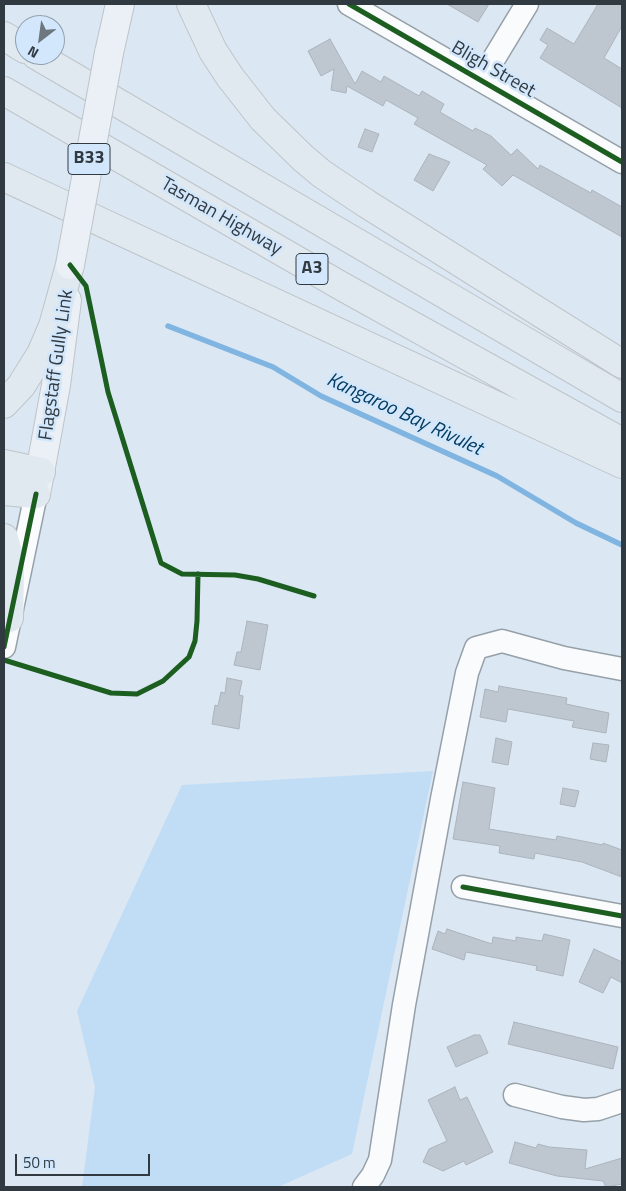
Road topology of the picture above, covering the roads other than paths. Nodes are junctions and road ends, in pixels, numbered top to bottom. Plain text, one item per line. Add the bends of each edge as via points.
1 (115, 4) edge
2 (120, 4) edge
3 (190, 4) edge
4 (349, 4) edge
5 (527, 4) edge
6 (4, 36) edge
7 (15, 43) edge
8 (109, 53) junction
9 (53, 65) edge
10 (481, 80) junction
11 (4, 91) edge
12 (622, 162) edge
13 (4, 177) edge
14 (70, 265) junction
15 (622, 364) edge
16 (622, 398) edge
17 (4, 404) edge
18 (622, 442) edge
19 (4, 464) edge
20 (622, 464) edge
21 (39, 483) junction
22 (4, 491) edge
23 (4, 538) edge
24 (9, 618) junction
25 (4, 647) edge
26 (622, 669) edge
27 (464, 887) dead end
28 (622, 916) edge
29 (515, 1095) dead end
30 (622, 1101) edge
31 (364, 1187) edge

1 - 8 main road, Flagstaff Gully Link / B33
2 - 8 main road, Flagstaff Gully Link / B33
3 - 15 highway via 230,77 263,119 322,174
4 - 10 street, Bligh Street
5 - 10 street
6 - 7 highway
8 - 14 main road, Flagstaff Gully Link / B33, bridge
9 - 16 highway, A3
10 - 12 street, Bligh Street
11 - 18 highway, Tasman Highway / A3 via 342,287
13 - 20 highway
14 - 17 highway via 41,354 21,386
14 - 21 main road, Flagstaff Gully Link / B33 via 60,364
19 - 21 highway
21 - 22 highway
21 - 24 street, Flagstaff Gully Link
23 - 24 highway via 10,570
24 - 25 street, Flagstaff Gully Link
26 - 31 street via 502,641 476,648 467,673 404,1005 380,1160
27 - 28 street
29 - 30 street via 562,1108 584,1110

